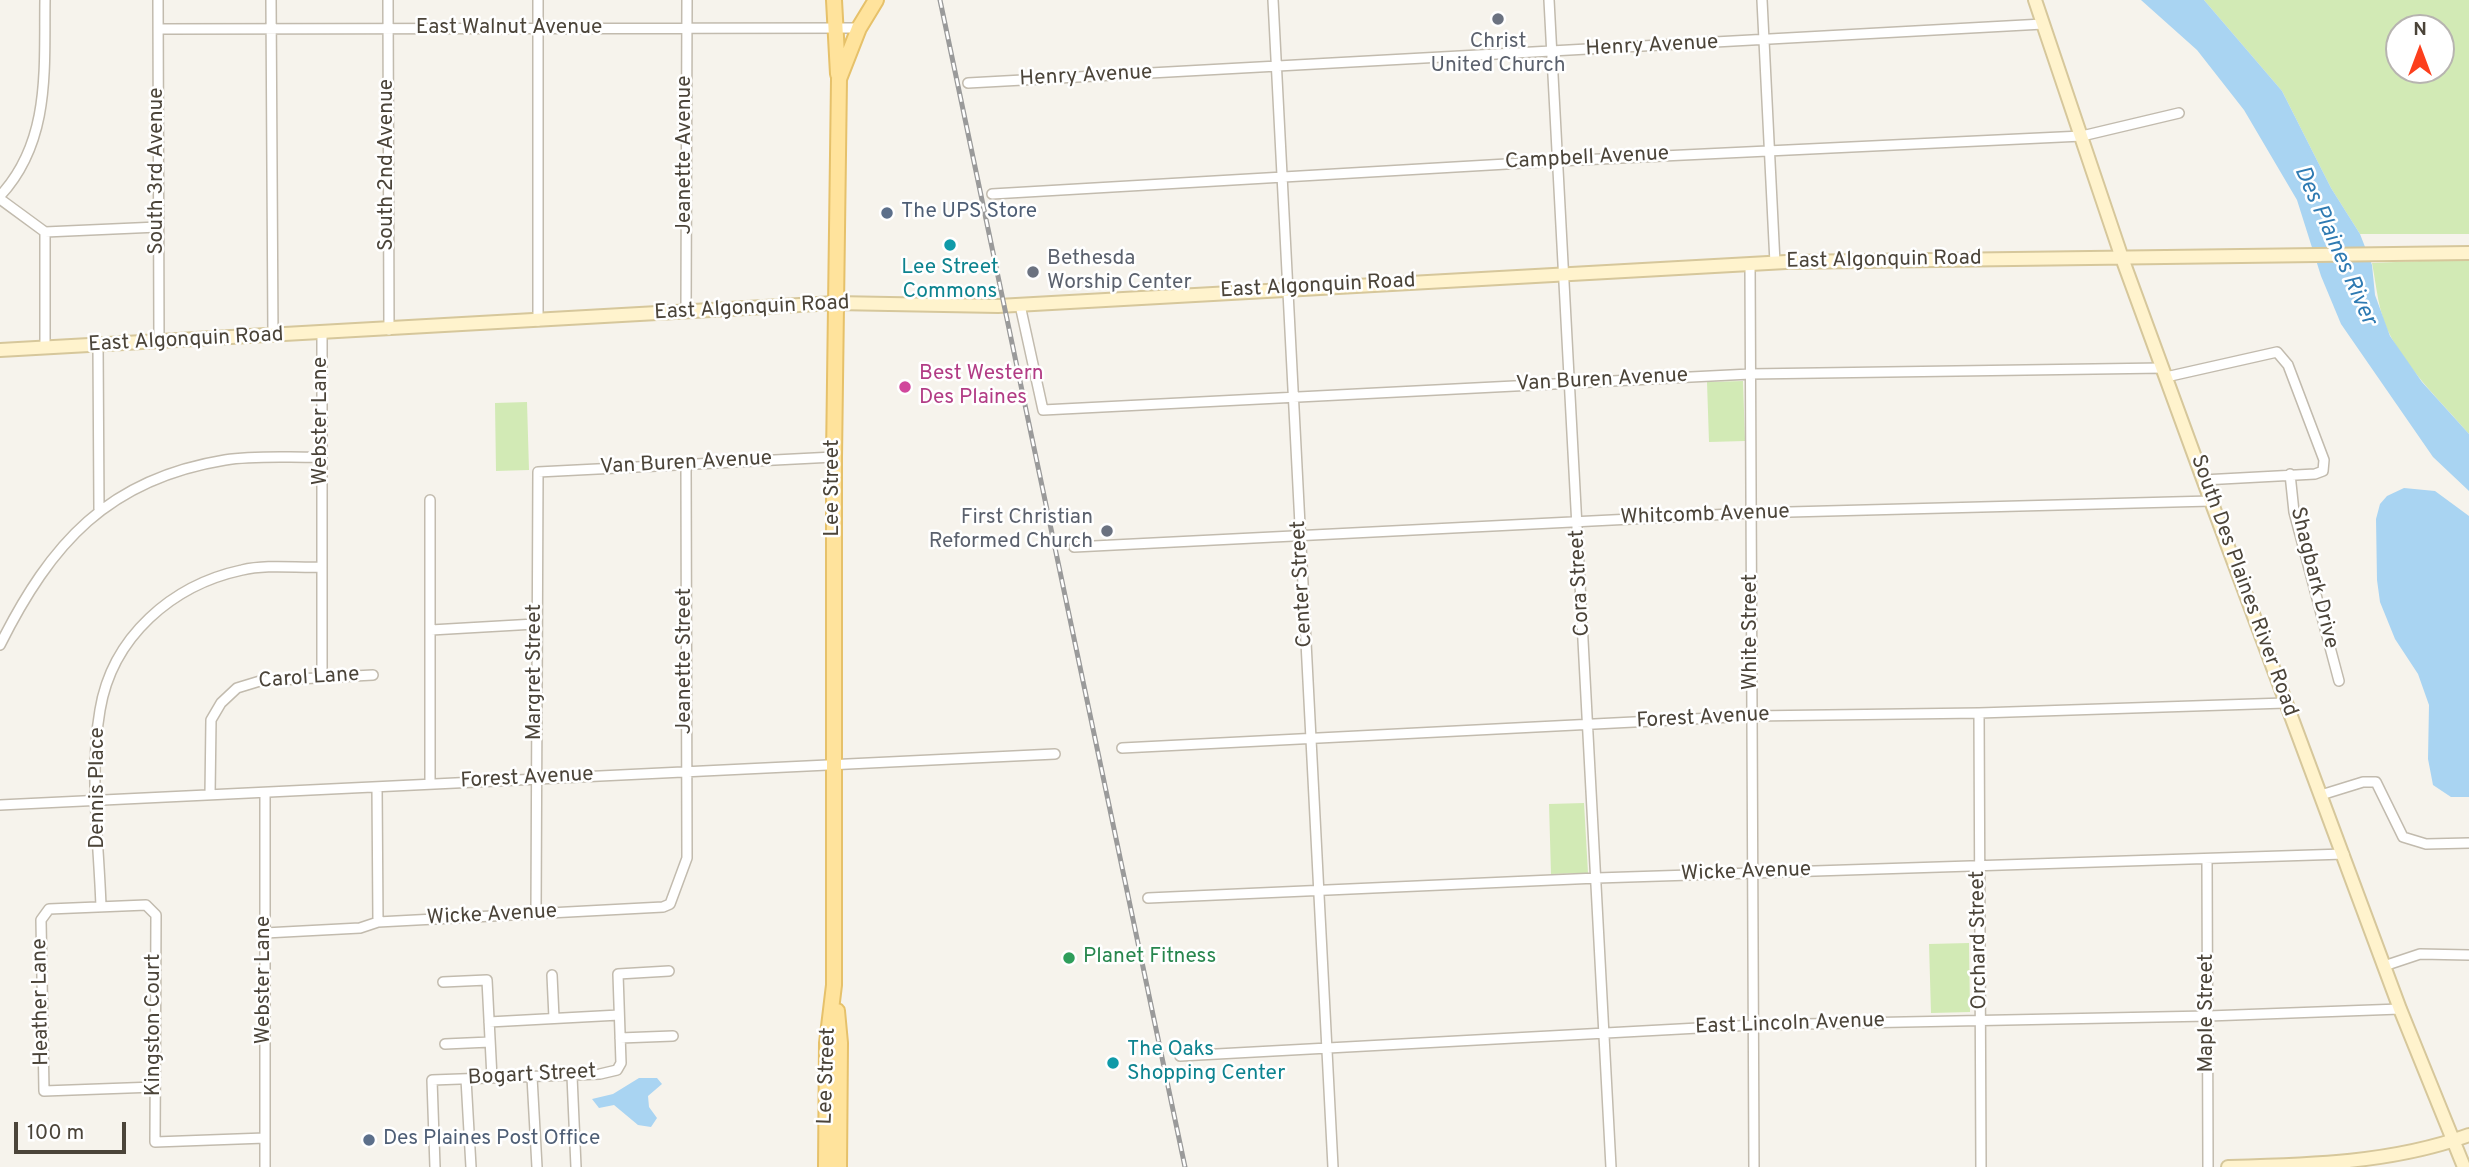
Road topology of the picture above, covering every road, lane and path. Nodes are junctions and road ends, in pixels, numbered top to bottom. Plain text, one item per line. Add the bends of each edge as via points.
1 (45, 0) edge
2 (158, 0) edge
3 (271, 0) edge
4 (388, 0) edge
5 (538, 0) edge
6 (687, 0) edge
7 (834, 0) edge
8 (876, 0) edge
9 (1273, 0) edge
10 (1549, 0) edge
11 (1762, 0) edge
12 (2035, 0) edge
13 (2043, 24) junction
14 (158, 29) junction
15 (270, 29) junction
16 (388, 29) junction
17 (538, 29) junction
18 (687, 29) junction
19 (836, 29) junction
20 (859, 29) junction
21 (1764, 42) junction
22 (1552, 51) junction
23 (1276, 67) junction
24 (839, 79) junction
25 (968, 83) dead end
26 (2179, 113) dead end
27 (2082, 136) junction
28 (1769, 150) junction
29 (1558, 160) junction
30 (1282, 178) junction
31 (992, 194) dead end
32 (0, 197) edge
33 (158, 228) junction
34 (45, 232) junction
35 (2469, 253) edge
36 (2122, 258) junction
37 (1775, 263) junction
38 (1750, 264) junction
39 (1564, 272) junction
40 (1287, 289) junction
41 (835, 303) junction
42 (1020, 305) junction
43 (686, 311) junction
44 (538, 321) junction
45 (389, 330) junction
46 (322, 334) junction
47 (273, 336) junction
48 (159, 342) junction
49 (98, 346) junction
50 (45, 348) junction
51 (0, 350) edge
52 (2164, 372) junction
53 (1750, 374) junction
54 (1570, 383) junction
55 (1293, 397) junction
56 (322, 457) junction
57 (834, 457) junction
58 (687, 464) junction
59 (538, 472) joint
60 (2290, 474) junction
61 (2203, 480) junction
62 (430, 500) dead end
63 (2211, 501) junction
64 (99, 509) junction
65 (1751, 513) junction
66 (1578, 522) junction
67 (1300, 535) junction
68 (1073, 547) dead end
69 (322, 567) junction
70 (536, 624) junction
71 (430, 630) junction
72 (0, 645) edge
73 (373, 675) dead end
74 (322, 677) junction
75 (2339, 681) dead end
76 (2285, 703) junction
77 (1979, 713) junction
78 (1752, 716) junction
79 (1589, 724) junction
80 (1311, 739) junction
81 (1122, 748) dead end
82 (1055, 754) dead end
83 (833, 764) junction
84 (685, 771) junction
85 (536, 779) junction
86 (430, 784) junction
87 (377, 787) junction
88 (265, 793) junction
89 (209, 795) junction
90 (2321, 795) junction
91 (98, 800) junction
92 (0, 805) edge
93 (2469, 843) edge
94 (2344, 854) junction
95 (687, 858) joint
96 (2207, 860) junction
97 (1979, 866) junction
98 (1753, 873) junction
99 (1597, 878) junction
100 (1319, 892) junction
101 (1148, 898) dead end
102 (101, 907) junction
103 (153, 909) joint
104 (536, 913) junction
105 (378, 922) junction
106 (265, 933) junction
107 (2469, 955) edge
108 (2384, 966) junction
109 (669, 971) dead end
110 (552, 975) dead end
111 (443, 982) dead end
112 (834, 985) junction
113 (2400, 1009) junction
114 (619, 1015) junction
115 (2208, 1017) junction
116 (554, 1018) junction
117 (1980, 1020) junction
118 (489, 1022) junction
119 (1754, 1025) junction
120 (1606, 1034) junction
121 (673, 1035) dead end
122 (620, 1038) junction
123 (490, 1042) junction
124 (444, 1044) dead end
125 (1327, 1046) junction
126 (1180, 1056) dead end
127 (572, 1076) junction
128 (533, 1077) junction
129 (492, 1078) junction
130 (467, 1079) junction
131 (155, 1087) junction
132 (2469, 1135) edge
133 (265, 1138) junction
134 (2454, 1141) junction
135 (2320, 1166) edge
136 (265, 1167) edge
137 (435, 1167) edge
138 (471, 1167) edge
139 (537, 1167) edge
140 (576, 1167) edge
141 (826, 1167) edge
142 (839, 1167) edge
143 (1333, 1167) edge
144 (1611, 1167) edge
145 (1754, 1167) edge
146 (1981, 1167) edge
147 (2208, 1167) edge
148 (2228, 1167) edge
149 (2464, 1167) edge

1 - 32 street via 43,107 32,146
2 - 14 street, South 3rd Avenue
3 - 15 street
4 - 16 street, South 2nd Avenue
5 - 17 street
6 - 18 street, Jeanette Avenue
7 - 19 main road
8 - 20 main road, Lee Street
9 - 23 street, Center Street
10 - 22 street, Cora Street
11 - 21 street
12 - 13 street, South Des Plaines River Road
13 - 21 street, Henry Avenue
13 - 27 street, South Des Plaines River Road
14 - 15 street, East Walnut Avenue
14 - 33 street, South 3rd Avenue
15 - 16 street, East Walnut Avenue
15 - 47 street
16 - 17 street, East Walnut Avenue
16 - 45 street, South 2nd Avenue
17 - 18 street, East Walnut Avenue
17 - 44 street
18 - 19 street, East Walnut Avenue
18 - 43 street, Jeanette Avenue
19 - 20 street, East Walnut Avenue
19 - 24 main road
20 - 24 main road, Lee Street
21 - 22 street, Henry Avenue
21 - 28 street
22 - 23 street, Henry Avenue
22 - 29 street, Cora Street
23 - 25 street, Henry Avenue
23 - 30 street, Center Street
24 - 41 main road, Lee Street
26 - 27 street, Campbell Avenue
27 - 28 street, Campbell Avenue
27 - 36 street, South Des Plaines River Road
28 - 29 street, Campbell Avenue
28 - 37 street
29 - 30 street, Campbell Avenue
29 - 39 street, Cora Street
30 - 31 street, Campbell Avenue
30 - 40 street, Center Street
32 - 34 street
33 - 34 street
33 - 48 street, South 3rd Avenue
34 - 50 street
35 - 36 street, East Algonquin Road
36 - 37 street, East Algonquin Road
36 - 52 street, South Des Plaines River Road
37 - 38 street, East Algonquin Road
38 - 39 street, East Algonquin Road
38 - 53 street, White Street
39 - 40 street, East Algonquin Road
39 - 54 street, Cora Street
40 - 42 street, East Algonquin Road
40 - 55 street, Center Street
41 - 42 street, East Algonquin Road
41 - 43 street, East Algonquin Road
41 - 57 main road, Lee Street
42 - 55 street, Van Buren Avenue via 1043,410
43 - 44 street, East Algonquin Road
44 - 45 street, East Algonquin Road
45 - 46 street, East Algonquin Road
46 - 47 street, East Algonquin Road
46 - 56 street, Webster Lane
47 - 48 street, East Algonquin Road
48 - 49 street, East Algonquin Road
49 - 50 street, East Algonquin Road
49 - 64 street
50 - 51 street, East Algonquin Road
52 - 53 street, Van Buren Avenue
52 - 60 street, Van Buren Avenue via 2277,352 2288,365 2324,460 2319,473
52 - 61 street, South Des Plaines River Road
53 - 54 street, Van Buren Avenue
53 - 65 street, White Street
54 - 55 street, Van Buren Avenue
54 - 66 street, Cora Street
55 - 67 street, Center Street
56 - 64 street via 229,460 184,468
56 - 69 street, Webster Lane
57 - 58 street, Van Buren Avenue
57 - 83 main road, Lee Street
58 - 59 street, Van Buren Avenue
58 - 84 street, Jeanette Street
59 - 70 street, Margret Street
60 - 61 street
60 - 75 street, Shagbark Drive via 2294,512
61 - 63 street, South Des Plaines River Road
62 - 71 street
63 - 65 street, Whitcomb Avenue
63 - 76 street, South Des Plaines River Road
64 - 72 street via 39,573
65 - 66 street, Whitcomb Avenue
65 - 78 street, White Street
66 - 67 street, Whitcomb Avenue
66 - 79 street, Cora Street
67 - 68 street, Whitcomb Avenue
67 - 80 street, Center Street
69 - 74 street, Webster Lane
69 - 91 street, Dennis Place via 244,569 191,586 156,610 130,639 112,671 100,709
70 - 71 street
70 - 85 street, Margret Street
71 - 86 street
73 - 74 street, Carol Lane
74 - 89 street, Carol Lane via 250,683 227,696 211,720
76 - 77 street, Forest Avenue
76 - 90 street, South Des Plaines River Road
77 - 78 street, Forest Avenue
77 - 97 street, Orchard Street
78 - 79 street, Forest Avenue
78 - 98 street, White Street
79 - 80 street, Forest Avenue
79 - 99 street, Cora Street
80 - 81 street, Forest Avenue
80 - 100 street, Center Street
82 - 83 street, Forest Avenue
83 - 84 street, Forest Avenue
83 - 112 main road, Lee Street
84 - 85 street, Forest Avenue
84 - 95 street, Jeanette Street
85 - 86 street, Forest Avenue
85 - 104 street, Margret Street
86 - 87 street, Forest Avenue
87 - 88 street, Forest Avenue
87 - 105 street
88 - 89 street, Forest Avenue
88 - 106 street, Webster Lane
89 - 91 street, Forest Avenue
90 - 93 street via 2376,782 2403,837 2426,844
90 - 94 street, South Des Plaines River Road
91 - 92 street, Forest Avenue
91 - 102 street, Dennis Place
94 - 96 street, Wicke Avenue
94 - 108 street, South Des Plaines River Road
95 - 104 street, Wicke Avenue via 674,898 663,907
96 - 97 street, Wicke Avenue
96 - 115 street, Maple Street
97 - 98 street, Wicke Avenue
97 - 117 street, Orchard Street
98 - 99 street, Wicke Avenue
98 - 119 street, White Street
99 - 100 street, Wicke Avenue
99 - 120 street, Cora Street
100 - 101 street, Wicke Avenue
100 - 125 street, Center Street
102 - 103 street, Heather Lane via 146,905
102 - 131 street, Heather Lane via 43,913 44,1091
103 - 131 street, Kingston Court
104 - 105 street, Wicke Avenue
105 - 106 street, Wicke Avenue via 360,928
106 - 133 street, Webster Lane
107 - 108 street via 2420,954
108 - 113 street, South Des Plaines River Road
109 - 114 street, Bogart Street via 618,974
110 - 116 street
111 - 118 street via 487,980
112 - 141 main road, Lee Street via 827,1043
112 - 142 main road, Lee Street via 840,1043
113 - 115 street, East Lincoln Avenue
113 - 134 street, South Des Plaines River Road
114 - 116 street
114 - 122 street, Bogart Street
115 - 117 street, East Lincoln Avenue
115 - 147 street, Maple Street
116 - 118 street
117 - 119 street, East Lincoln Avenue
117 - 146 street, Orchard Street
118 - 123 street
119 - 120 street, East Lincoln Avenue
119 - 145 street, White Street
120 - 125 street, East Lincoln Avenue
120 - 144 street, Cora Street
121 - 122 street
122 - 127 street, Bogart Street via 617,1070
123 - 124 street
123 - 129 street
125 - 126 street, East Lincoln Avenue
125 - 143 street, Center Street
127 - 128 street, Bogart Street
127 - 140 street
128 - 129 street, Bogart Street
128 - 139 street
129 - 130 street, Bogart Street
130 - 137 street, Bogart Street via 432,1080
130 - 138 street
131 - 133 street, Kingston Court via 155,1142
132 - 134 street
133 - 136 street, Webster Lane
134 - 135 street
134 - 149 street, South Des Plaines River Road
135 - 148 street

